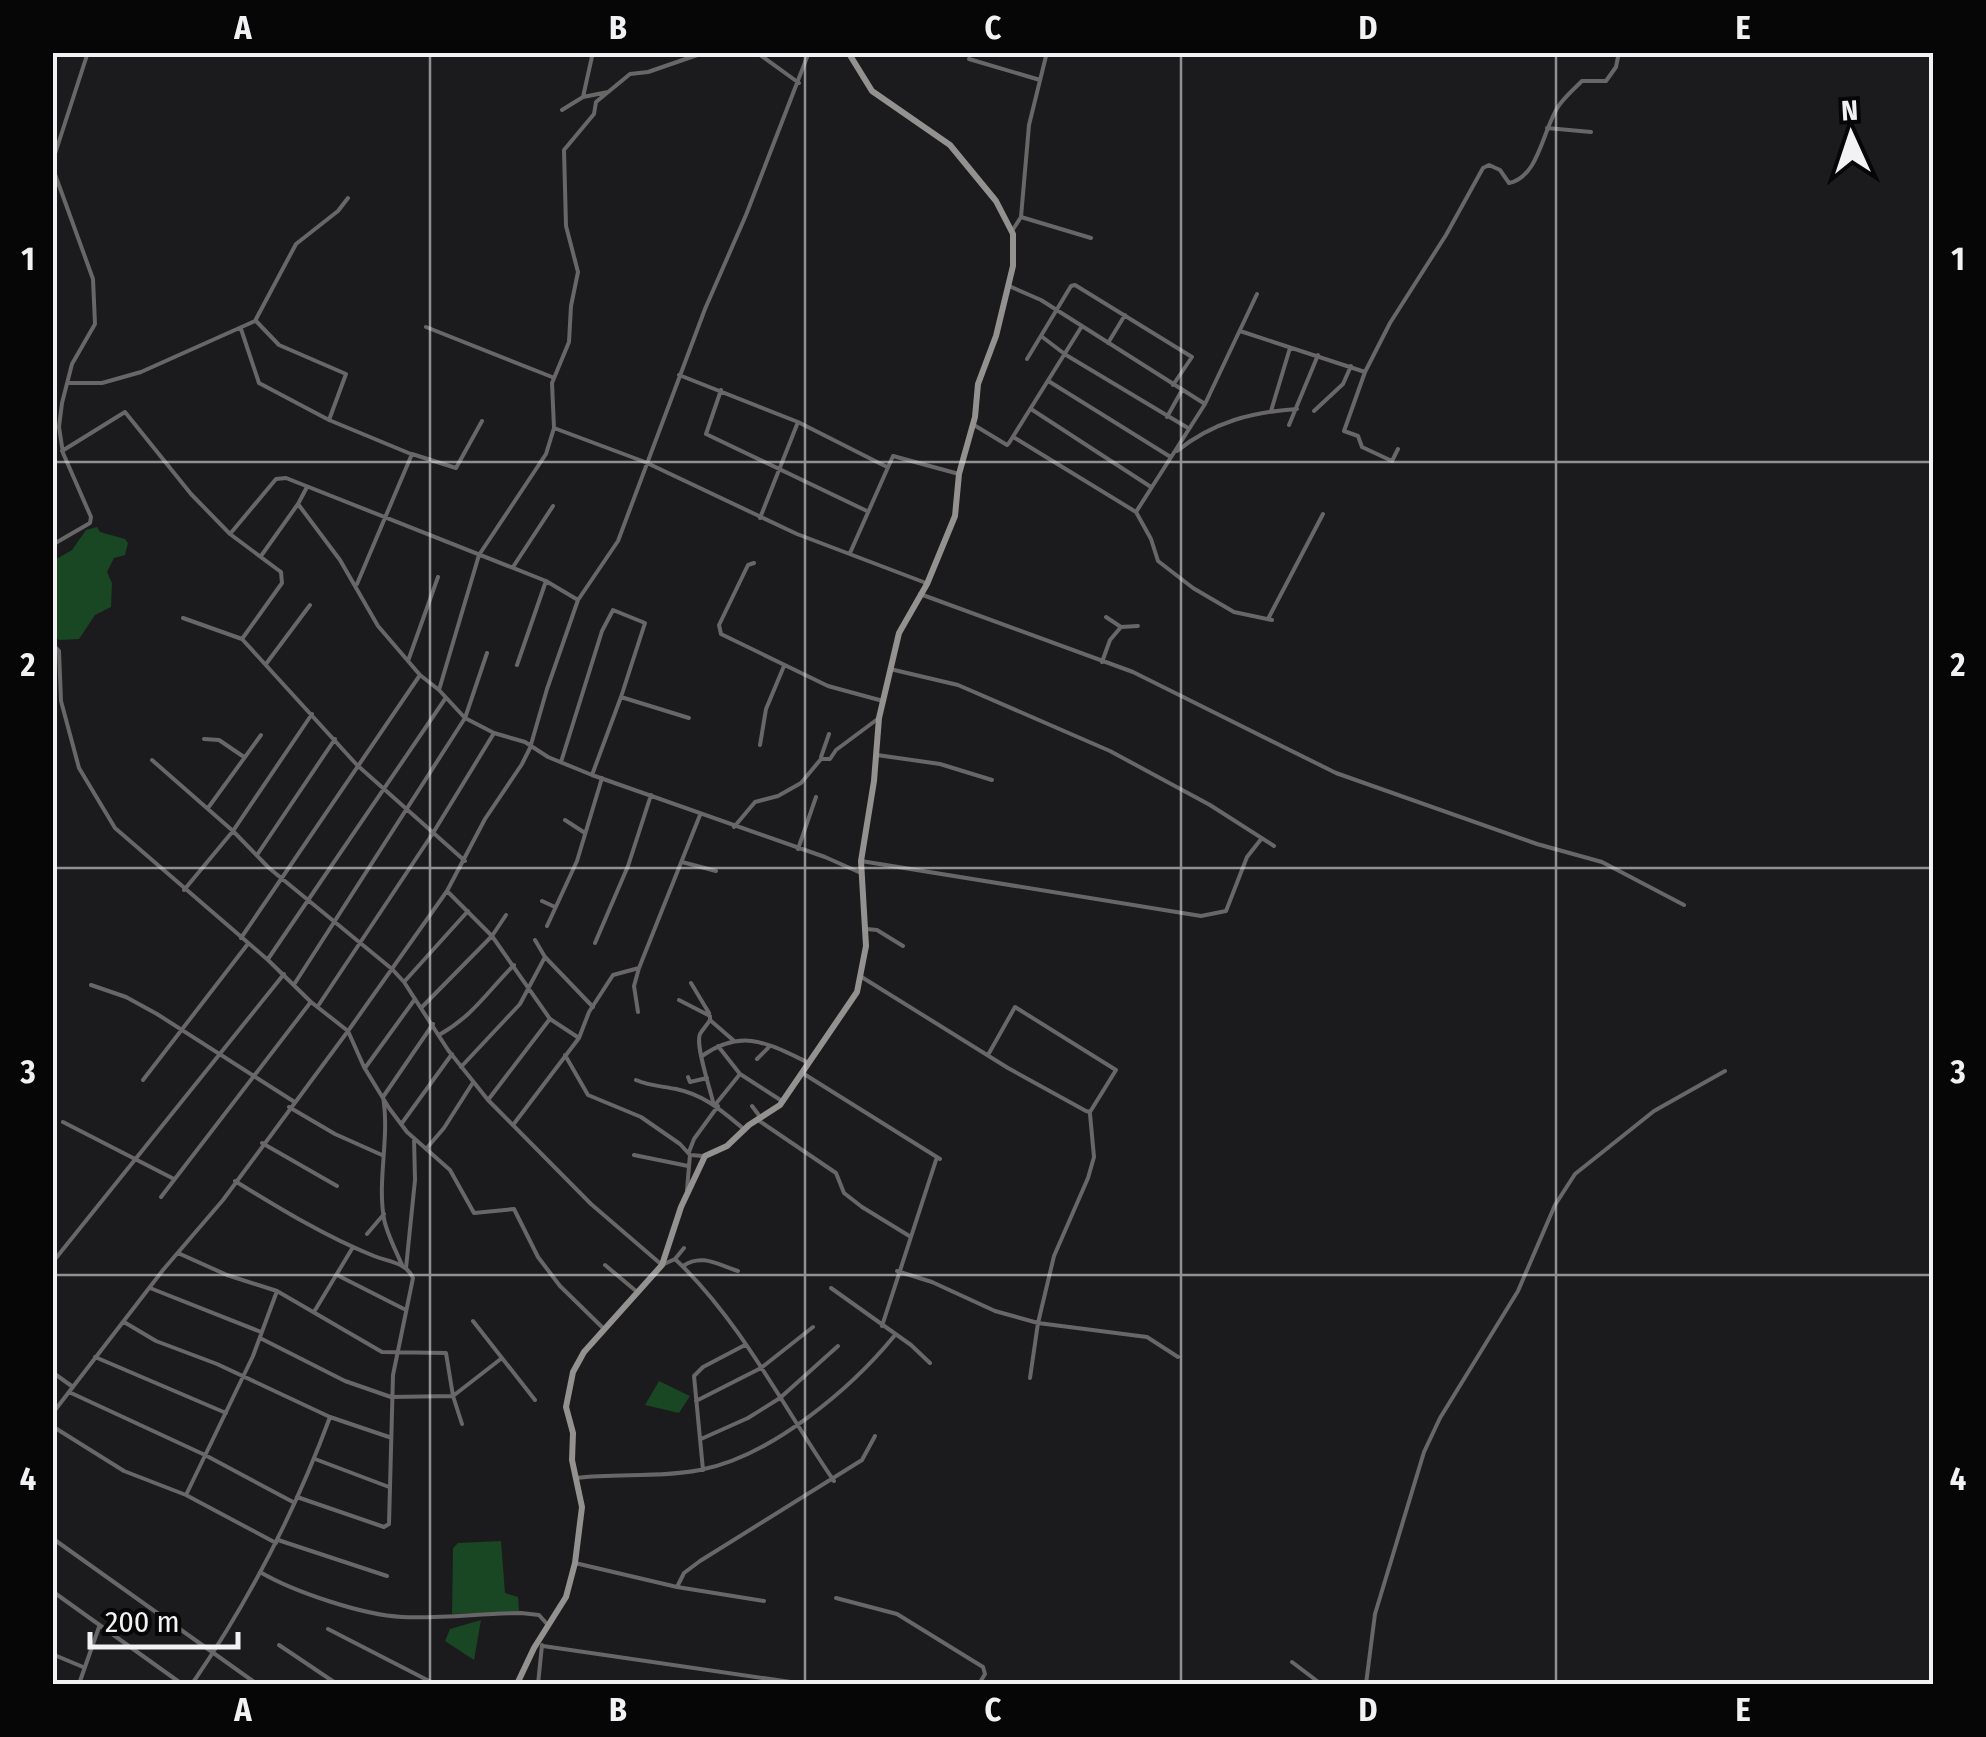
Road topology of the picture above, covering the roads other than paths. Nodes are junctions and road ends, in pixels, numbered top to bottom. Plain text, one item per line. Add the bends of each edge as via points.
1 (88, 52) edge
2 (593, 52) edge
3 (706, 52) edge
4 (756, 52) edge
5 (809, 52) edge
6 (848, 52) edge
7 (1047, 52) edge
8 (1619, 52) edge
9 (969, 59) dead end
10 (1040, 80) junction
11 (799, 83) junction
12 (609, 92) junction
13 (583, 97) junction
14 (562, 110) dead end
15 (1547, 128) junction
16 (1591, 132) dead end
17 (52, 164) edge
18 (348, 198) dead end
19 (1021, 217) junction
20 (1012, 231) junction
21 (1091, 238) dead end
22 (1009, 286) junction
23 (1257, 294) dead end
24 (1058, 312) junction
25 (1125, 315) junction
26 (255, 321) junction
27 (1082, 326) junction
28 (426, 327) dead end
29 (240, 329) junction
30 (1240, 331) junction
31 (1041, 336) junction
32 (1108, 343) junction
33 (1290, 347) junction
34 (1066, 354) junction
35 (1318, 355) junction
36 (1027, 359) dead end
37 (1351, 366) junction
38 (1365, 372) junction
39 (679, 375) junction
40 (554, 378) junction
41 (1050, 382) junction
42 (68, 383) junction
43 (1173, 385) junction
44 (721, 390) junction
45 (1182, 390) junction
46 (1206, 404) junction
47 (1031, 409) junction
48 (1297, 409) junction
49 (1271, 410) junction
50 (1314, 411) dead end
51 (1166, 417) junction
52 (329, 420) junction
53 (482, 421) dead end
54 (798, 422) junction
55 (973, 424) junction
56 (1289, 425) dead end
57 (554, 428) junction
58 (1188, 428) junction
59 (1014, 438) junction
60 (1398, 449) dead end
61 (62, 451) junction
62 (412, 454) junction
63 (1172, 455) junction
64 (646, 462) junction
65 (888, 468) junction
66 (780, 469) junction
67 (960, 474) junction
68 (307, 486) junction
69 (1151, 487) junction
70 (298, 504) junction
71 (553, 506) dead end
72 (868, 511) junction
73 (1136, 512) junction
74 (1323, 514) dead end
75 (382, 516) junction
76 (760, 518) junction
77 (230, 534) junction
78 (52, 545) edge
79 (849, 554) junction
80 (480, 555) junction
81 (261, 556) junction
82 (754, 562) dead end
83 (513, 568) junction
84 (438, 577) dead end
85 (546, 581) junction
86 (927, 584) junction
87 (356, 586) junction
88 (920, 594) junction
89 (578, 600) junction
90 (310, 605) dead end
91 (183, 618) dead end
92 (1106, 618) dead end
93 (1138, 626) dead end
94 (1121, 627) junction
95 (242, 638) junction
96 (52, 644) edge
97 (486, 653) dead end
98 (408, 662) junction
99 (1102, 662) junction
100 (266, 664) junction
101 (516, 665) dead end
102 (784, 666) junction
103 (890, 669) junction
104 (420, 675) junction
105 (439, 690) junction
106 (621, 697) junction
107 (445, 698) junction
108 (883, 701) junction
109 (312, 714) junction
110 (465, 718) junction
111 (688, 718) dead end
112 (879, 718) junction
113 (494, 733) junction
114 (830, 734) dead end
115 (261, 735) dead end
116 (204, 739) dead end
117 (335, 739) junction
118 (760, 745) dead end
119 (530, 748) junction
120 (877, 755) junction
121 (245, 758) junction
122 (821, 759) junction
123 (152, 760) dead end
124 (561, 762) junction
125 (357, 765) junction
126 (592, 775) junction
127 (602, 778) junction
128 (992, 780) dead end
129 (382, 789) junction
130 (652, 794) junction
131 (816, 797) dead end
132 (207, 809) junction
133 (407, 810) junction
134 (700, 814) junction
135 (565, 820) dead end
136 (734, 826) junction
137 (233, 831) junction
138 (433, 833) junction
139 (585, 833) junction
140 (1262, 838) junction
141 (1274, 846) dead end
142 (798, 849) junction
143 (256, 855) junction
144 (861, 860) junction
145 (465, 861) junction
146 (682, 862) junction
147 (716, 871) dead end
148 (861, 873) junction
149 (281, 877) junction
150 (184, 890) junction
151 (446, 891) junction
152 (308, 897) junction
153 (542, 901) dead end
154 (1684, 905) dead end
155 (556, 908) junction
156 (468, 910) junction
157 (506, 915) dead end
158 (336, 922) junction
159 (547, 926) dead end
160 (866, 928) junction
161 (492, 936) junction
162 (241, 938) junction
163 (535, 940) dead end
164 (360, 942) junction
165 (595, 943) dead end
166 (248, 944) junction
167 (904, 946) dead end
168 (546, 957) junction
169 (268, 960) junction
170 (514, 965) junction
171 (392, 968) junction
172 (638, 968) junction
173 (284, 974) junction
174 (860, 976) junction
175 (404, 982) junction
176 (692, 983) dead end
177 (294, 984) junction
178 (92, 985) dead end
179 (530, 988) junction
180 (416, 998) junction
181 (679, 1000) dead end
182 (311, 1002) junction
183 (318, 1007) junction
184 (422, 1007) junction
185 (593, 1007) junction
186 (638, 1012) dead end
187 (710, 1018) junction
188 (550, 1020) junction
189 (432, 1024) junction
190 (348, 1031) junction
191 (180, 1032) junction
192 (440, 1035) junction
193 (579, 1038) junction
194 (733, 1040) junction
195 (718, 1046) junction
196 (770, 1047) junction
197 (452, 1054) junction
198 (218, 1055) junction
199 (566, 1055) junction
200 (988, 1055) junction
201 (702, 1056) junction
202 (757, 1059) dead end
203 (807, 1062) junction
204 (365, 1068) junction
205 (461, 1068) junction
206 (1725, 1070) dead end
207 (801, 1072) junction
208 (740, 1074) junction
209 (255, 1076) junction
210 (688, 1077) dead end
211 (707, 1078) junction
212 (143, 1080) dead end
213 (636, 1080) dead end
214 (474, 1083) junction
215 (383, 1097) junction
216 (488, 1100) junction
217 (293, 1101) junction
218 (782, 1101) junction
219 (715, 1104) junction
220 (752, 1106) dead end
221 (288, 1107) junction
222 (1090, 1112) junction
223 (759, 1119) junction
224 (62, 1122) dead end
225 (402, 1123) junction
226 (513, 1125) junction
227 (744, 1130) junction
228 (414, 1138) junction
229 (262, 1143) junction
230 (426, 1149) junction
231 (689, 1154) junction
232 (382, 1155) junction
233 (634, 1155) dead end
234 (705, 1156) junction
235 (135, 1159) junction
236 (688, 1166) junction
237 (175, 1180) junction
238 (235, 1181) junction
239 (338, 1186) dead end
240 (687, 1194) junction
241 (161, 1197) dead end
242 (384, 1214) junction
243 (367, 1234) dead end
244 (911, 1237) junction
245 (354, 1246) junction
246 (684, 1248) dead end
247 (178, 1253) junction
248 (676, 1259) junction
249 (52, 1263) edge
250 (605, 1265) dead end
251 (662, 1265) junction
252 (404, 1266) junction
253 (684, 1266) junction
254 (738, 1271) dead end
255 (897, 1272) junction
256 (337, 1274) junction
257 (150, 1288) junction
258 (831, 1288) dead end
259 (277, 1291) junction
260 (637, 1292) junction
261 (406, 1310) junction
262 (314, 1312) junction
263 (122, 1321) junction
264 (473, 1322) dead end
265 (1038, 1322) junction
266 (882, 1326) junction
267 (812, 1327) dead end
268 (605, 1329) junction
269 (261, 1335) junction
270 (895, 1335) junction
271 (745, 1345) junction
272 (838, 1346) dead end
273 (396, 1354) junction
274 (1178, 1357) dead end
275 (94, 1358) junction
276 (502, 1358) junction
277 (930, 1363) dead end
278 (760, 1368) junction
279 (52, 1372) edge
280 (244, 1377) junction
281 (1030, 1378) dead end
282 (71, 1389) junction
283 (453, 1396) junction
284 (392, 1397) junction
285 (780, 1398) junction
286 (535, 1400) dead end
287 (696, 1401) junction
288 (226, 1413) junction
289 (52, 1414) edge
290 (330, 1418) junction
291 (798, 1423) junction
292 (462, 1424) dead end
293 (52, 1426) edge
294 (874, 1436) dead end
295 (390, 1437) junction
296 (701, 1439) junction
297 (205, 1455) junction
298 (315, 1459) junction
299 (703, 1470) junction
300 (576, 1478) junction
301 (834, 1481) junction
302 (389, 1487) junction
303 (186, 1495) junction
304 (296, 1500) junction
305 (52, 1538) edge
306 (277, 1541) junction
307 (575, 1563) junction
308 (260, 1572) junction
309 (387, 1576) dead end
310 (677, 1587) junction
311 (52, 1591) edge
312 (836, 1598) dead end
313 (764, 1601) dead end
314 (549, 1626) junction
315 (99, 1627) junction
316 (328, 1629) dead end
317 (540, 1644) junction
318 (280, 1645) dead end
319 (214, 1652) junction
320 (52, 1654) edge
321 (1292, 1662) dead end
322 (83, 1668) junction
323 (79, 1684) edge
324 (182, 1684) edge
325 (192, 1684) edge
326 (257, 1684) edge
327 (337, 1684) edge
328 (435, 1684) edge
329 (516, 1684) edge
330 (538, 1684) edge
331 (804, 1684) edge
332 (979, 1684) edge
333 (1321, 1684) edge
334 (1366, 1684) edge

1 - 17 street
2 - 13 street
3 - 12 street via 630,74
4 - 11 street
5 - 11 street
6 - 20 street via 872,91 950,145
7 - 10 street
8 - 15 street via 1606,82 1582,81
9 - 10 street
10 - 19 street
11 - 39 street
12 - 13 street
12 - 40 street via 564,150 566,226 578,272 569,342
13 - 14 street
15 - 16 street
15 - 38 street via 1514,183 1500,170 1483,168
17 - 42 street via 93,279 96,310
18 - 26 street via 296,244
19 - 20 street
19 - 21 street
20 - 22 street
22 - 24 street
22 - 55 street
23 - 30 street
24 - 25 street via 1075,285
24 - 27 street
24 - 31 street
25 - 32 street
25 - 43 street via 1192,357
26 - 29 street
26 - 52 street via 279,345 346,374
27 - 32 street
27 - 34 street
28 - 40 street
29 - 42 street via 141,372
29 - 52 street via 259,383
30 - 33 street
30 - 46 street
31 - 34 street
31 - 36 street
32 - 43 street
33 - 35 street
33 - 49 street
34 - 41 street
34 - 51 street
35 - 37 street
35 - 48 street
37 - 38 street
37 - 50 street via 1343,384
38 - 60 street via 1344,431 1392,460
39 - 44 street
39 - 64 street
40 - 57 street
41 - 47 street
41 - 63 street
42 - 61 street via 60,415
43 - 45 street
44 - 54 street
44 - 66 street via 706,434
45 - 46 street
45 - 51 street
46 - 58 street
47 - 59 street
47 - 69 street
48 - 49 street
48 - 56 street
49 - 63 street via 1195,436
51 - 58 street
52 - 62 street
53 - 62 street via 456,468
54 - 65 street
54 - 66 street
55 - 59 street via 1006,446
55 - 67 street
57 - 64 street
57 - 80 street via 546,454
58 - 63 street
59 - 73 street
61 - 77 street via 124,412
61 - 78 street via 91,517 82,530
62 - 75 street
63 - 69 street
64 - 76 street
64 - 89 street via 618,541
65 - 67 street via 892,456
65 - 72 street
66 - 72 street
66 - 76 street
67 - 86 street via 955,516
68 - 70 street
68 - 75 street
68 - 77 street via 276,479
69 - 73 street
70 - 81 street
70 - 87 street
71 - 83 street
72 - 79 street
73 - 74 street via 1158,561 1234,612 1270,620
75 - 80 street
75 - 87 street
76 - 79 street
77 - 81 street
79 - 86 street
80 - 83 street
80 - 105 street
81 - 95 street via 284,578
82 - 102 street via 718,630
83 - 85 street
84 - 98 street
85 - 89 street
85 - 101 street
86 - 88 street
87 - 98 street
88 - 99 street
88 - 103 street via 899,633
89 - 119 street
90 - 100 street
91 - 95 street
92 - 94 street
93 - 94 street
94 - 99 street
95 - 100 street
96 - 150 street via 59,652 61,701 79,768 115,828
97 - 110 street
98 - 104 street
99 - 154 street via 1336,773 1602,862
100 - 109 street
102 - 108 street
102 - 118 street
103 - 108 street
103 - 140 street via 958,685 1110,751
104 - 105 street
104 - 125 street
105 - 107 street
106 - 111 street
106 - 124 street via 645,623 613,610
106 - 126 street
107 - 110 street
107 - 129 street
108 - 112 street
109 - 117 street
109 - 137 street
110 - 113 street
110 - 133 street
112 - 120 street
112 - 122 street via 830,759
113 - 119 street
113 - 138 street
114 - 122 street
115 - 121 street
116 - 121 street via 219,740
117 - 125 street
117 - 143 street
119 - 124 street
119 - 145 street
120 - 128 street
120 - 144 street
121 - 132 street
122 - 136 street via 802,783 755,802
123 - 132 street
124 - 126 street
125 - 129 street
125 - 149 street
126 - 127 street
127 - 130 street
127 - 139 street
129 - 133 street
129 - 152 street
130 - 134 street
130 - 165 street
131 - 142 street
132 - 137 street
133 - 138 street
133 - 158 street
134 - 136 street
134 - 146 street
135 - 139 street
136 - 142 street
137 - 143 street
137 - 150 street
138 - 145 street
138 - 164 street
139 - 155 street
140 - 141 street
140 - 144 street via 1226,911 1201,916
142 - 148 street
143 - 149 street
144 - 148 street
145 - 151 street
146 - 147 street
146 - 172 street
148 - 160 street
149 - 152 street
149 - 162 street
150 - 162 street
151 - 156 street
151 - 171 street
152 - 158 street
152 - 169 street
153 - 155 street
155 - 159 street
156 - 161 street
156 - 175 street
157 - 161 street
158 - 164 street
158 - 177 street
160 - 167 street
160 - 174 street
161 - 170 street
161 - 184 street
162 - 166 street
163 - 168 street
164 - 171 street
164 - 183 street
166 - 169 street
166 - 191 street
168 - 179 street
168 - 185 street
169 - 173 street
170 - 179 street
170 - 192 street via 466,1019
171 - 175 street
171 - 190 street
172 - 185 street via 612,975
172 - 186 street
173 - 177 street
173 - 198 street
174 - 200 street
174 - 203 street via 850,1002
175 - 180 street
176 - 187 street
177 - 182 street
178 - 191 street via 126,997
179 - 188 street
179 - 205 street
180 - 184 street
180 - 204 street
181 - 187 street
182 - 183 street
182 - 209 street
183 - 190 street
184 - 189 street
185 - 193 street
187 - 194 street
187 - 201 street via 698,1036
188 - 193 street
188 - 216 street
189 - 192 street
189 - 215 street
190 - 204 street
190 - 217 street
191 - 198 street
191 - 212 street
192 - 197 street
193 - 199 street
194 - 195 street
194 - 196 street
195 - 201 street
195 - 208 street
196 - 202 street
196 - 203 street
197 - 205 street
197 - 225 street
198 - 209 street
198 - 235 street
199 - 226 street
199 - 231 street via 588,1095 631,1112
200 - 222 street
200 - 222 street via 1015,1007 1116,1070
201 - 211 street
203 - 207 street
204 - 215 street
205 - 214 street
206 - 334 street via 1654,1111 1575,1174 1556,1205 1518,1292 1424,1452 1375,1614
207 - 218 street
207 - 244 street via 938,1158
208 - 218 street
208 - 219 street
209 - 217 street
209 - 237 street
210 - 211 street
211 - 219 street
213 - 219 street
214 - 216 street
214 - 230 street
215 - 225 street
215 - 232 street
216 - 226 street
217 - 221 street
218 - 223 street
219 - 227 street
219 - 231 street
220 - 223 street
221 - 229 street
221 - 232 street
222 - 265 street via 1094,1157 1059,1241
223 - 227 street
223 - 244 street via 836,1174 844,1193 862,1207
224 - 235 street
225 - 228 street
226 - 251 street
227 - 234 street
228 - 230 street
228 - 252 street via 416,1180
229 - 238 street
229 - 239 street
230 - 268 street via 458,1180 474,1214 514,1208 538,1257
231 - 234 street
231 - 236 street
232 - 242 street
233 - 236 street
234 - 240 street
235 - 237 street
235 - 249 street
236 - 240 street
237 - 241 street
238 - 245 street
238 - 247 street
240 - 251 street
242 - 243 street
242 - 252 street
244 - 255 street
245 - 252 street
245 - 256 street
246 - 248 street
247 - 257 street
247 - 259 street
248 - 251 street
248 - 253 street
250 - 260 street
251 - 260 street
252 - 261 street via 413,1278
253 - 254 street via 703,1258
253 - 271 street
255 - 265 street
255 - 266 street
256 - 261 street
256 - 262 street
257 - 263 street
257 - 269 street
258 - 266 street
259 - 262 street
259 - 269 street
260 - 268 street
261 - 273 street
262 - 273 street via 374,1349
263 - 275 street
263 - 280 street
264 - 276 street
265 - 274 street via 1147,1337
265 - 281 street
266 - 270 street
267 - 278 street
268 - 300 street via 578,1361 567,1393
269 - 280 street
269 - 284 street
270 - 277 street
270 - 291 street via 873,1362
271 - 278 street
271 - 287 street via 696,1372
272 - 285 street
273 - 283 street via 446,1353
273 - 284 street
275 - 282 street
275 - 288 street
276 - 283 street
276 - 286 street
278 - 285 street
278 - 287 street
279 - 282 street
280 - 288 street
280 - 290 street
282 - 289 street
282 - 297 street
283 - 284 street
283 - 292 street
284 - 295 street
285 - 291 street
285 - 296 street
287 - 296 street
288 - 297 street
290 - 295 street
290 - 298 street
291 - 299 street via 745,1455
291 - 301 street
293 - 303 street via 124,1470
294 - 301 street via 862,1460
295 - 302 street
296 - 299 street
297 - 303 street
297 - 304 street
298 - 302 street
298 - 304 street
299 - 300 street
300 - 307 street via 582,1507
301 - 310 street via 700,1561
302 - 304 street via 384,1527
303 - 306 street
304 - 306 street
305 - 319 street
306 - 308 street
306 - 309 street
307 - 310 street
307 - 314 street
308 - 314 street via 376,1613 539,1614
308 - 319 street
310 - 313 street
311 - 315 street
312 - 332 street via 897,1614 932,1632 983,1667
314 - 317 street
315 - 322 street
315 - 324 street
316 - 328 street
317 - 329 street
317 - 330 street
317 - 331 street
318 - 327 street
319 - 325 street
319 - 326 street
320 - 322 street
321 - 333 street
322 - 323 street

